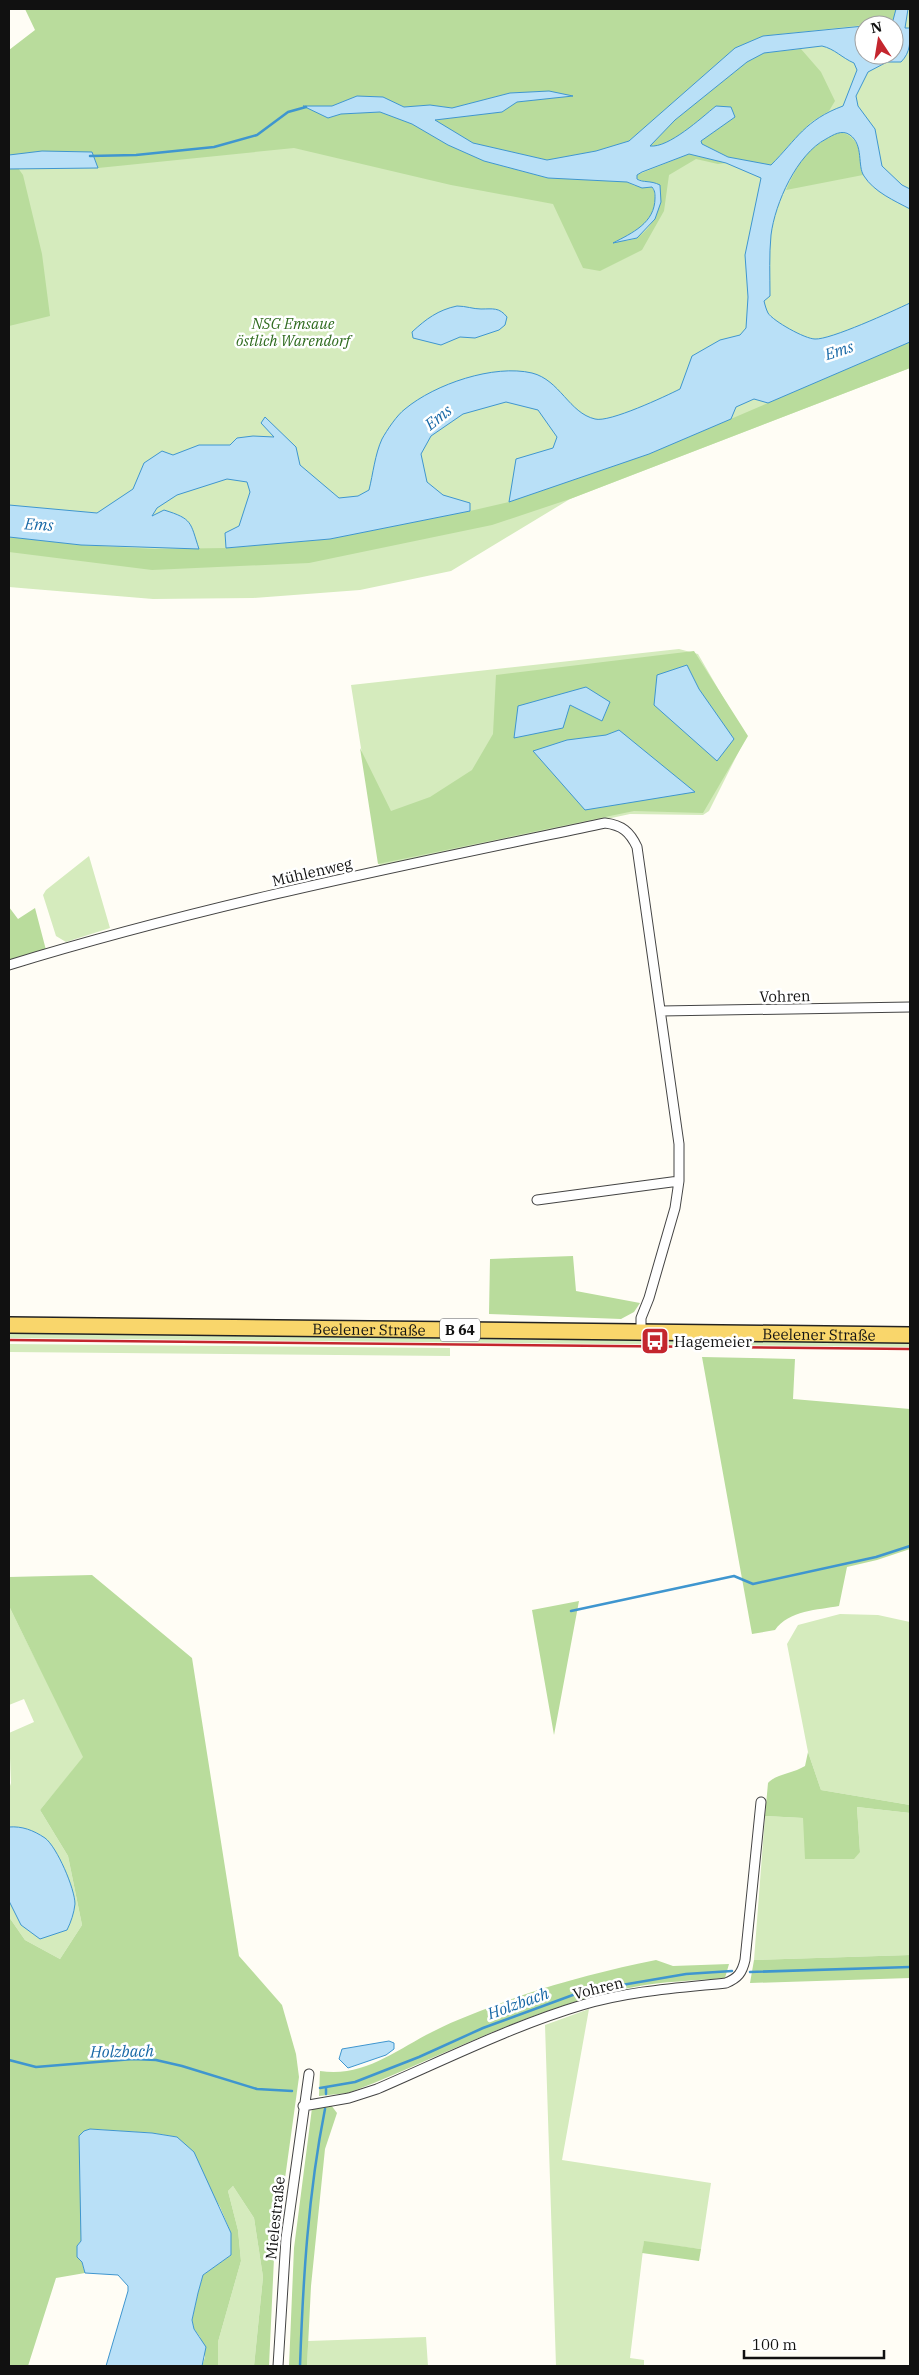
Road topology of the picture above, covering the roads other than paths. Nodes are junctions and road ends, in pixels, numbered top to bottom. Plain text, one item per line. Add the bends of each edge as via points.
1 (9, 965) edge
2 (910, 1007) edge
3 (661, 1012) junction
4 (679, 1181) junction
5 (537, 1200) dead end
6 (9, 1325) edge
7 (641, 1332) junction
8 (910, 1335) edge
9 (761, 1802) dead end
10 (309, 2074) dead end
11 (303, 2106) junction
12 (278, 2366) edge

1 - 3 street, Mühlenweg via 115,933 361,875 605,823 624,828 638,847
2 - 3 street, Vohren
3 - 4 street via 679,1144
4 - 5 street
4 - 7 street via 675,1208 650,1298 641,1318
6 - 7 main road, Beelener Straße / B 64
7 - 8 main road, Beelener Straße / B 64
9 - 11 street, Vohren via 745,1960 741,1973 735,1979 726,1983 636,1992 584,2004 542,2018 377,2089 349,2098
10 - 11 street, Mielestraße
11 - 12 street, Mielestraße via 286,2238

